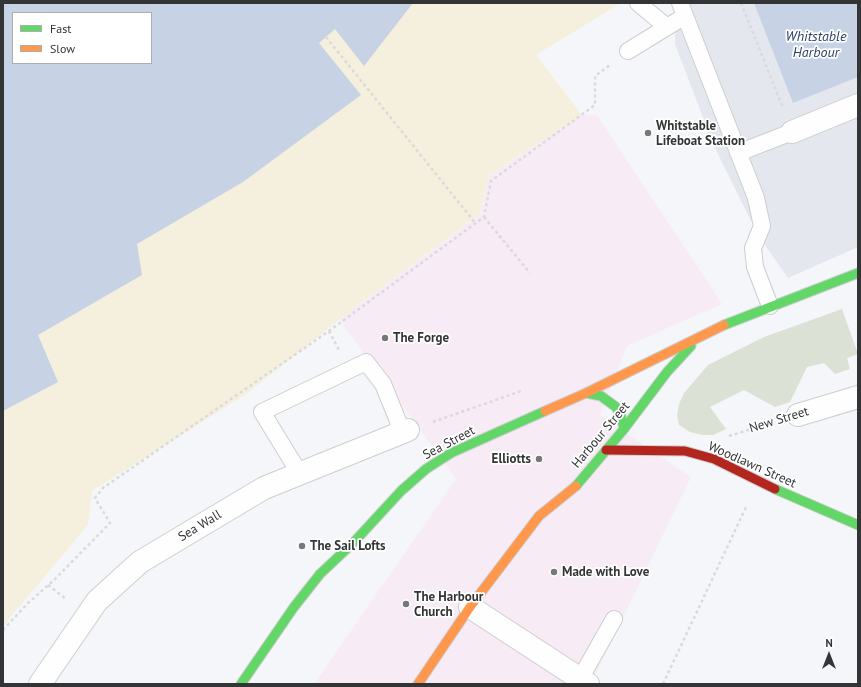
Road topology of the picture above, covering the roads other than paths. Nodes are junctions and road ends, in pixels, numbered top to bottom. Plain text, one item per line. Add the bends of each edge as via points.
1 (638, 3) edge
2 (682, 10) edge
3 (667, 27) junction
4 (628, 51) road end
5 (858, 105) edge
6 (792, 132) joint
7 (738, 153) junction
8 (858, 273) edge
9 (770, 306) junction
10 (698, 338) junction
11 (586, 393) junction
12 (858, 397) edge
13 (798, 415) road end
14 (624, 429) junction
15 (403, 432) joint
16 (606, 450) junction
17 (300, 474) junction
18 (858, 525) edge
19 (470, 607) junction
20 (614, 619) dead end
21 (584, 681) edge
22 (40, 684) edge
23 (241, 684) edge
24 (418, 684) edge

1 - 3 lane
2 - 3 lane
2 - 7 lane
3 - 4 lane
5 - 6 street
6 - 7 lane
7 - 9 lane via 756,198 762,226 753,248 755,267
8 - 9 main road, Harbour Street
9 - 10 main road, Harbour Street
10 - 11 main road, Sea Street
10 - 14 main road, Harbour Street via 667,372
11 - 14 main road via 601,396 616,407
11 - 23 main road, Sea Street via 451,453 426,469 320,574
12 - 13 street, New Street
14 - 16 main road, Harbour Street
15 - 17 street, Sea Wall
15 - 17 lane via 383,384 366,362 262,412
16 - 18 main road, Woodlawn Street via 685,451 714,459
16 - 19 main road, Harbour Street via 576,486 539,516
17 - 22 street, Sea Wall via 264,488 140,562 97,601
19 - 21 street
19 - 24 main road, Harbour Street
20 - 21 lane

